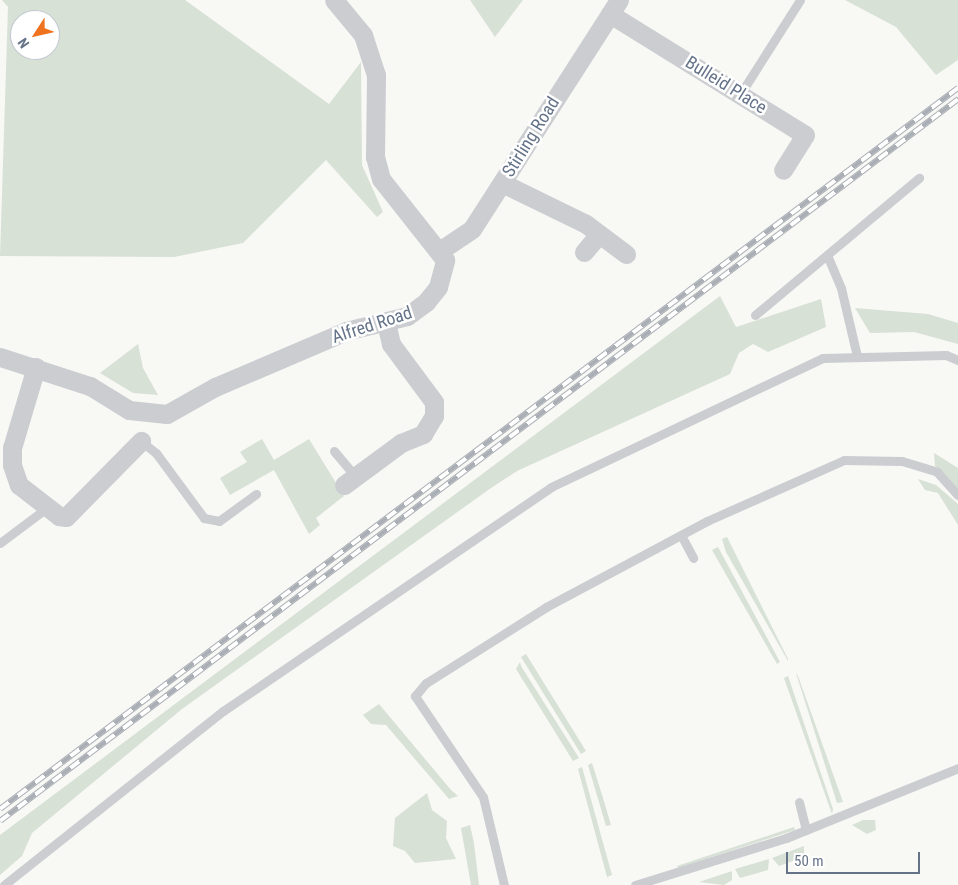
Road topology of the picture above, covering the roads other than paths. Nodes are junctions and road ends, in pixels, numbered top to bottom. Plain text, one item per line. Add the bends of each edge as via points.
1 (334, 0) edge
2 (800, 0) edge
3 (615, 7) edge
4 (741, 93) junction
5 (783, 170) dead end
6 (919, 178) dead end
7 (502, 183) junction
8 (599, 234) junction
9 (441, 250) junction
10 (584, 252) dead end
11 (626, 254) dead end
12 (827, 255) junction
13 (755, 315) dead end
14 (386, 323) junction
15 (857, 356) junction
16 (0, 357) edge
17 (958, 360) edge
18 (36, 367) junction
19 (141, 441) joint
20 (334, 451) dead end
21 (349, 480) joint
22 (256, 494) dead end
23 (958, 495) edge
24 (48, 507) junction
25 (681, 535) junction
26 (0, 543) edge
27 (692, 558) dead end
28 (958, 768) edge
29 (799, 802) dead end
30 (806, 830) junction
31 (4, 885) edge
32 (504, 885) edge
33 (635, 885) edge

1 - 9 street via 363,35 376,75 375,157 381,179 401,209
2 - 4 lane
3 - 4 street, Bulleid Place
3 - 7 street, Stirling Road
4 - 5 street, Bulleid Place via 806,135
6 - 12 lane
7 - 8 street
7 - 9 street, Stirling Road via 472,229
8 - 10 street
8 - 11 street
9 - 14 street, Alfred Road via 444,260 438,287 419,310
12 - 13 lane
12 - 15 lane via 841,288
14 - 18 street, Alfred Road via 346,331 215,387 167,414 129,410 90,386
14 - 21 street via 392,344 434,402 434,416 423,434 401,443
15 - 17 lane via 946,355
15 - 31 lane via 822,358 551,487 222,711
16 - 18 street, Alfred Road
18 - 24 street via 12,448 12,465 20,485
19 - 22 lane via 156,453 204,518 219,521
19 - 24 street via 66,517
20 - 21 lane
23 - 25 lane via 937,472 910,464 844,460 775,488
24 - 26 lane
25 - 27 lane
25 - 32 lane via 539,612 442,671 414,696 483,797
28 - 30 lane
29 - 30 lane
30 - 33 lane

